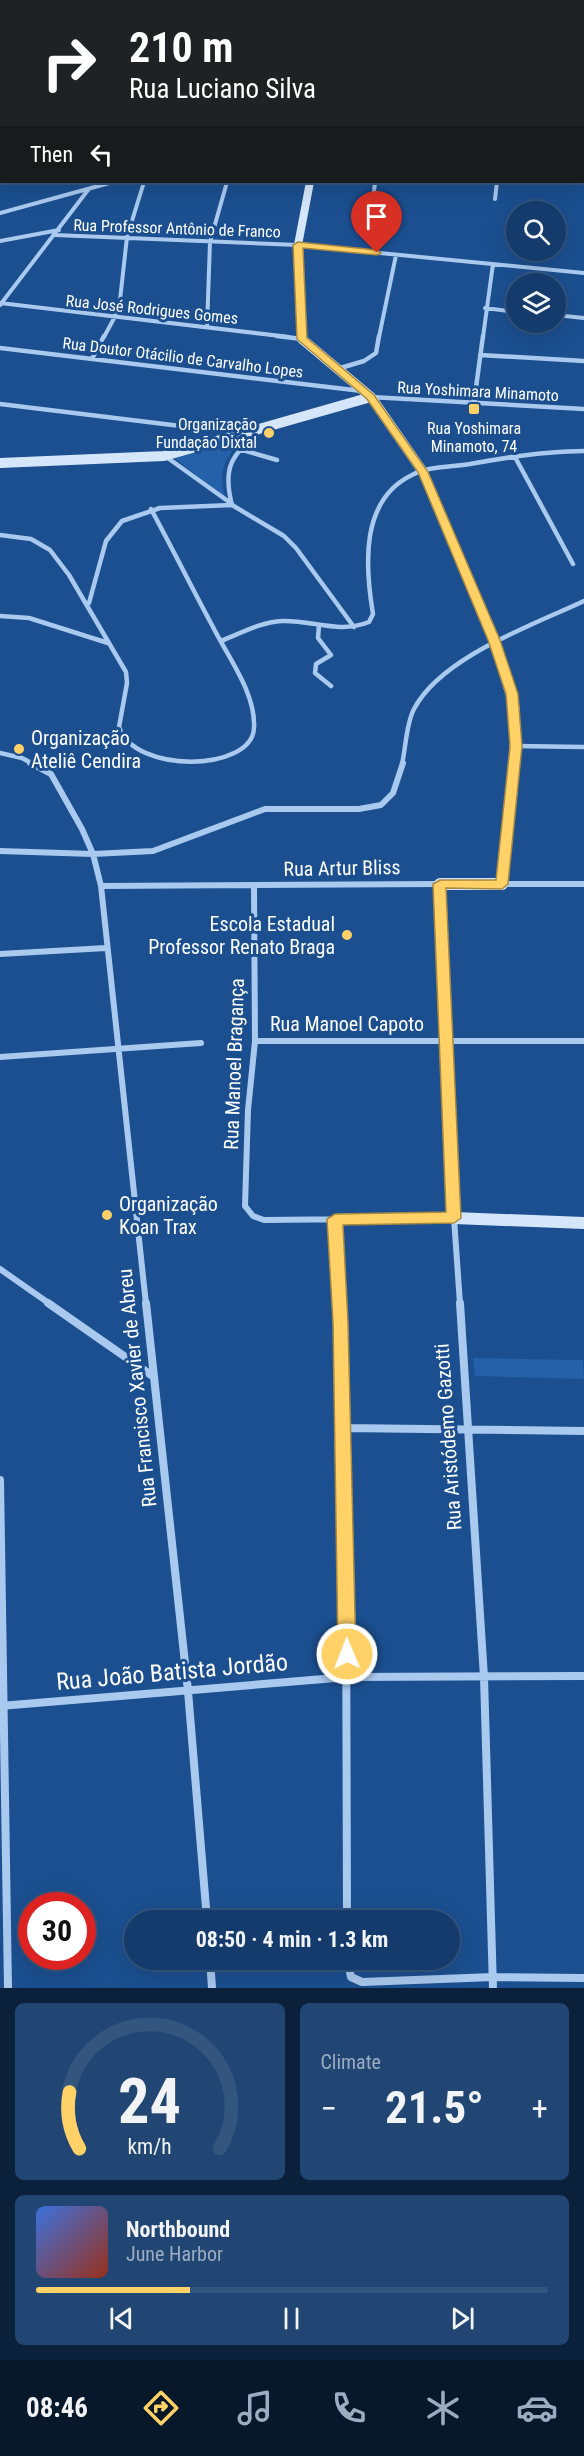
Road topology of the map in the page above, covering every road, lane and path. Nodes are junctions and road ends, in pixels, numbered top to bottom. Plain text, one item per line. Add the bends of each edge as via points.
1 (109, 183) edge
2 (144, 183) edge
3 (227, 183) edge
4 (310, 183) edge
5 (375, 183) edge
6 (497, 183) edge
7 (88, 189) junction
8 (495, 199) dead end
9 (0, 213) edge
10 (371, 221) dead end
11 (59, 230) junction
12 (55, 236) junction
13 (127, 237) junction
14 (0, 241) edge
15 (210, 242) junction
16 (298, 245) junction
17 (396, 255) junction
18 (493, 264) junction
19 (584, 273) edge
20 (0, 304) edge
21 (485, 308) junction
22 (506, 311) edge
23 (566, 316) edge
24 (117, 317) junction
25 (584, 318) edge
26 (207, 327) junction
27 (302, 339) junction
28 (0, 348) edge
29 (480, 355) junction
30 (92, 359) junction
31 (584, 361) edge
32 (335, 369) junction
33 (367, 394) junction
34 (474, 402) junction
35 (0, 404) edge
36 (584, 409) edge
37 (261, 429) junction
38 (244, 434) junction
39 (239, 449) junction
40 (584, 450) edge
41 (164, 456) junction
42 (515, 457) junction
43 (277, 460) dead end
44 (0, 463) edge
45 (423, 472) junction
46 (232, 505) junction
47 (151, 510) junction
48 (0, 535) edge
49 (573, 564) dead end
50 (584, 601) edge
51 (89, 603) junction
52 (0, 616) edge
53 (319, 625) junction
54 (354, 627) junction
55 (494, 640) junction
56 (221, 641) junction
57 (108, 643) junction
58 (331, 686) dead end
59 (516, 746) junction
60 (584, 747) edge
61 (0, 753) edge
62 (0, 851) edge
63 (93, 854) junction
64 (440, 884) junction
65 (502, 884) junction
66 (584, 884) edge
67 (100, 886) junction
68 (254, 887) junction
69 (106, 948) junction
70 (0, 954) edge
71 (255, 1041) junction
72 (447, 1041) junction
73 (584, 1041) edge
74 (201, 1043) dead end
75 (119, 1049) junction
76 (0, 1058) edge
77 (454, 1218) junction
78 (335, 1219) junction
79 (584, 1223) edge
80 (0, 1269) edge
81 (154, 1377) junction
82 (343, 1428) junction
83 (466, 1430) junction
84 (584, 1431) edge
85 (0, 1480) edge
86 (584, 1676) edge
87 (348, 1677) junction
88 (484, 1677) junction
89 (188, 1691) junction
90 (2, 1705) edge
91 (206, 1910) edge
92 (347, 1910) edge
93 (211, 1970) edge
94 (349, 1970) edge
95 (493, 1977) junction
96 (584, 1978) edge
97 (8, 1988) edge
98 (212, 1988) edge
99 (493, 1988) edge

1 - 7 street
2 - 13 street
3 - 15 street
4 - 16 street
5 - 10 street
6 - 8 street
7 - 9 street
7 - 11 street
11 - 12 street
11 - 14 street
12 - 13 street, Rua Professor Antônio de Franco
12 - 20 street
13 - 15 street, Rua Professor Antônio de Franco
13 - 24 street
15 - 16 street, Rua Professor Antônio de Franco
15 - 26 street
16 - 17 street, Rua Professor Antônio de Franco
16 - 27 street
17 - 18 street, Rua Professor Antônio de Franco
17 - 32 street via 376,353 364,361
18 - 19 street, Rua Professor Antônio de Franco
18 - 21 street
20 - 24 street, Rua José Rodrigues Gomes
21 - 22 street
21 - 29 street
23 - 25 street
24 - 26 street, Rua José Rodrigues Gomes
24 - 30 street
26 - 27 street, Rua José Rodrigues Gomes
27 - 32 street
28 - 30 street, Rua Doutor Otácilio de Carvalho Lopes
29 - 31 street
29 - 34 street
30 - 33 street, Rua Doutor Otácilio de Carvalho Lopes
32 - 33 street
33 - 34 street, Rua Yoshimara Minamoto
33 - 37 street
33 - 45 street
34 - 36 street, Rua Yoshimara Minamoto
35 - 38 street
37 - 38 street
37 - 39 street
38 - 41 street
39 - 43 street
39 - 46 street via 230,459 225,475
40 - 42 street
41 - 44 street
41 - 46 street
42 - 45 street
42 - 49 street
45 - 54 street via 403,481 379,507 372,524 366,565 372,618
45 - 55 street
46 - 47 street
46 - 54 street via 284,536 296,548
47 - 51 street via 128,518 111,532
47 - 56 street
48 - 51 street via 31,540 50,550
50 - 55 street
51 - 57 street
52 - 57 street via 29,618
53 - 54 street
53 - 56 street via 271,622
53 - 58 street via 318,638 331,655 316,664 315,673
55 - 59 street via 512,694
55 - 63 street via 418,700 400,776 393,793 381,805 359,809 265,809 167,848
56 - 57 street via 250,699 255,725 252,742 225,757 184,762 148,757 121,734 119,713 128,680 124,666
59 - 60 street
59 - 65 street
61 - 63 street, Rua Francisco Xavier de Abreu via 22,758 51,774
62 - 63 street
63 - 67 street, Rua Francisco Xavier de Abreu
64 - 65 street, Rua Artur Bliss
64 - 68 street, Rua Artur Bliss
64 - 72 street, Rua Aristódemo Gazotti
65 - 66 street, Rua Artur Bliss
67 - 68 street, Rua Artur Bliss
67 - 69 street, Rua Francisco Xavier de Abreu
68 - 71 street, Rua Manoel Bragança
69 - 70 street
69 - 75 street, Rua Francisco Xavier de Abreu
71 - 72 street, Rua Manoel Capoto
71 - 78 street, Rua Manoel Bragança via 245,1206 253,1216 264,1220
72 - 73 street, Rua Manoel Capoto
72 - 77 street, Rua Aristódemo Gazotti
74 - 75 street
75 - 76 street
75 - 81 street, Rua Francisco Xavier de Abreu
77 - 78 street
77 - 79 street
77 - 83 street, Rua Aristódemo Gazotti
78 - 82 street
80 - 81 street
81 - 89 street, Rua Francisco Xavier de Abreu
82 - 83 street
82 - 87 street
83 - 84 street
83 - 88 street, Rua Aristódemo Gazotti
85 - 90 street
86 - 88 street, Rua João Batista Jordão
87 - 88 street, Rua João Batista Jordão
87 - 89 street, Rua João Batista Jordão
87 - 92 street
88 - 95 street, Rua Aristódemo Gazotti
89 - 90 street, Rua João Batista Jordão
89 - 91 street, Rua Francisco Xavier de Abreu
90 - 97 street
93 - 98 street
94 - 95 street via 351,1977 362,1982
95 - 96 street
95 - 99 street, Rua Aristódemo Gazotti

